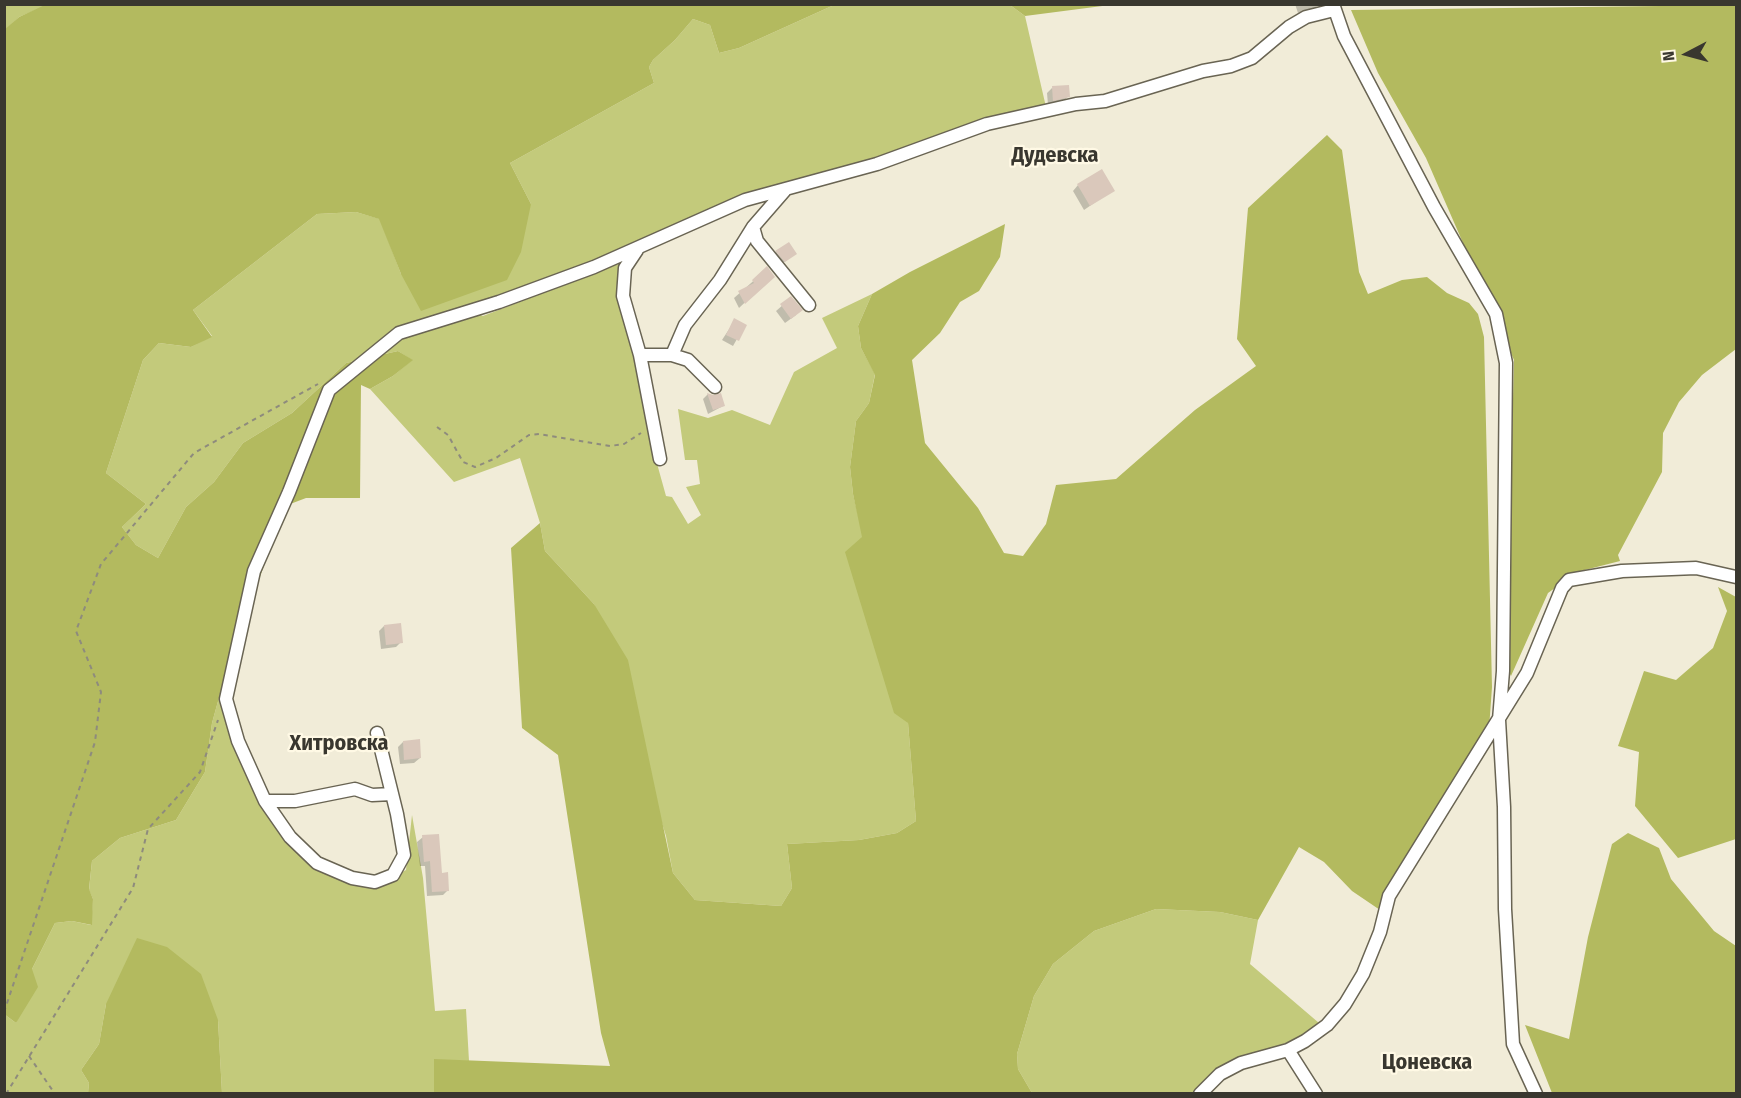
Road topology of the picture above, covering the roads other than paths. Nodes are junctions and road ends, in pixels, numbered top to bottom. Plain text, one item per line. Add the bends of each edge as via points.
1 (1334, 7) edge
2 (787, 188) junction
3 (753, 227) junction
4 (638, 249) junction
5 (809, 305) dead end
6 (640, 355) junction
7 (672, 355) junction
8 (715, 387) dead end
9 (660, 459) dead end
10 (1737, 577) edge
11 (1499, 720) junction
12 (377, 733) dead end
13 (392, 794) junction
14 (265, 801) junction
15 (1288, 1050) junction
16 (1200, 1094) edge
17 (1316, 1094) edge
18 (1536, 1094) edge

1 - 2 street via 1297,22 1252,58 1231,66 1105,101 987,124 877,164
1 - 11 street via 1344,36 1434,207 1496,314 1506,363 1503,671
2 - 3 street
2 - 4 street via 745,200
3 - 5 street via 757,241
3 - 7 street via 720,280 685,325
4 - 6 street via 625,267 623,296
4 - 14 street via 499,302 399,333 329,390 254,572 226,699 238,741
6 - 7 street
6 - 9 street
7 - 8 street via 688,360
10 - 11 street via 1696,568 1622,571 1569,580 1562,588 1527,674
11 - 15 street via 1389,896 1363,974 1345,1004 1327,1025
11 - 18 street via 1509,1019 1513,1044
12 - 13 street
13 - 14 street via 372,795 355,789 295,801
13 - 14 street via 404,855 393,875 375,882 352,878 317,863 290,837
15 - 16 street via 1241,1063 1220,1074
15 - 17 street

